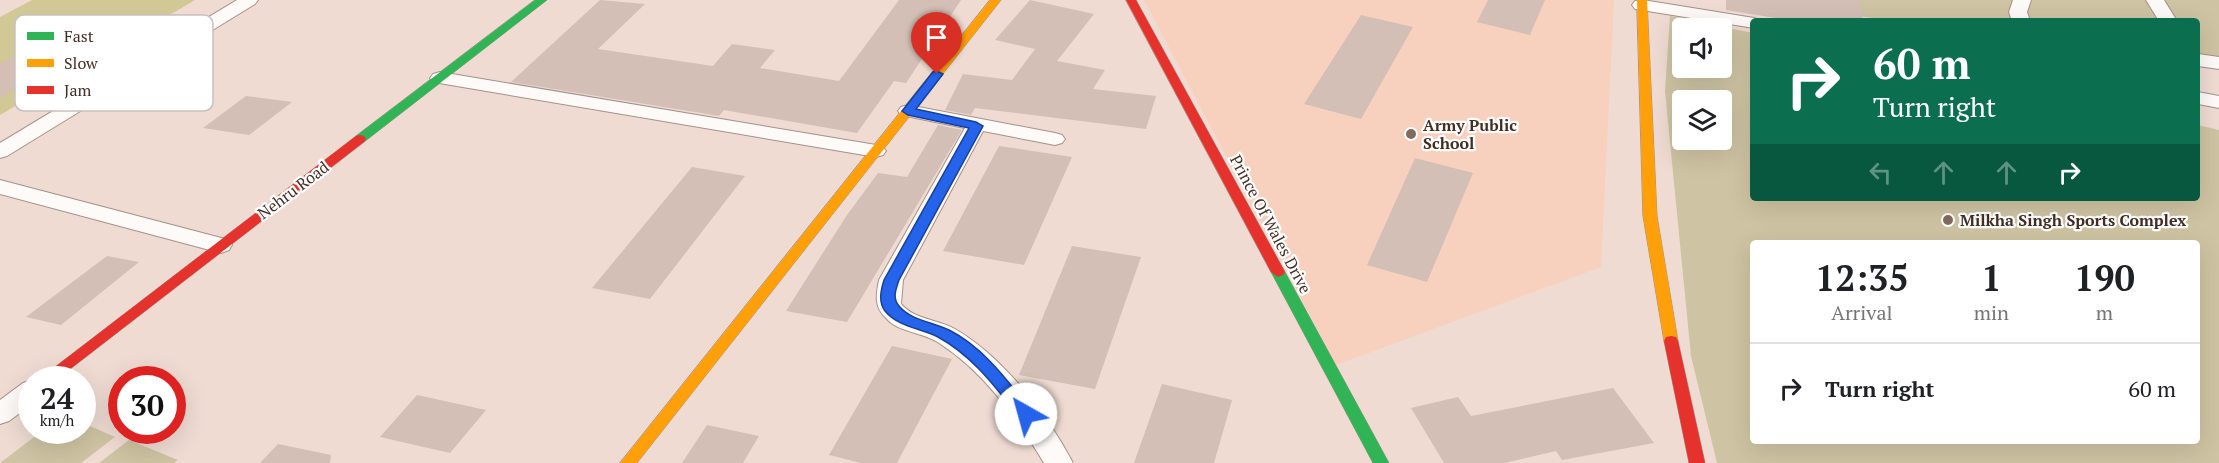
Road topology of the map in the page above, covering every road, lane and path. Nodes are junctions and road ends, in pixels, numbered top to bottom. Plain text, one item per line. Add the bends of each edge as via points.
1 (249, 0) edge
2 (542, 0) edge
3 (996, 0) edge
4 (1131, 0) edge
5 (2022, 0) edge
6 (2155, 0) edge
7 (1642, 2) edge
8 (2020, 18) edge
9 (2166, 18) edge
10 (213, 22) edge
11 (1750, 22) edge
12 (2200, 60) edge
13 (2219, 63) edge
14 (440, 78) junction
15 (2200, 98) edge
16 (2219, 102) edge
17 (67, 111) edge
18 (908, 111) junction
19 (976, 126) junction
20 (1055, 139) dead end
21 (876, 151) junction
22 (0, 152) edge
23 (0, 187) edge
24 (221, 245) junction
25 (63, 366) edge
26 (18, 400) edge
27 (0, 414) edge
28 (628, 463) edge
29 (1059, 463) edge
30 (1381, 463) edge
31 (1697, 463) edge

1 - 10 street
2 - 14 street, Nehru Road
3 - 18 street
4 - 30 street, Prince Of Wales Drive
5 - 8 street
6 - 9 street
7 - 11 street
7 - 31 street via 1650,216 1664,308
12 - 13 street
14 - 21 street
14 - 24 street, Nehru Road
15 - 16 street
17 - 22 street
18 - 19 street
18 - 21 street
19 - 20 street
19 - 29 street via 887,293 891,307 903,318 944,334 996,377
21 - 28 street
23 - 24 street
24 - 25 street, Nehru Road
26 - 27 street

